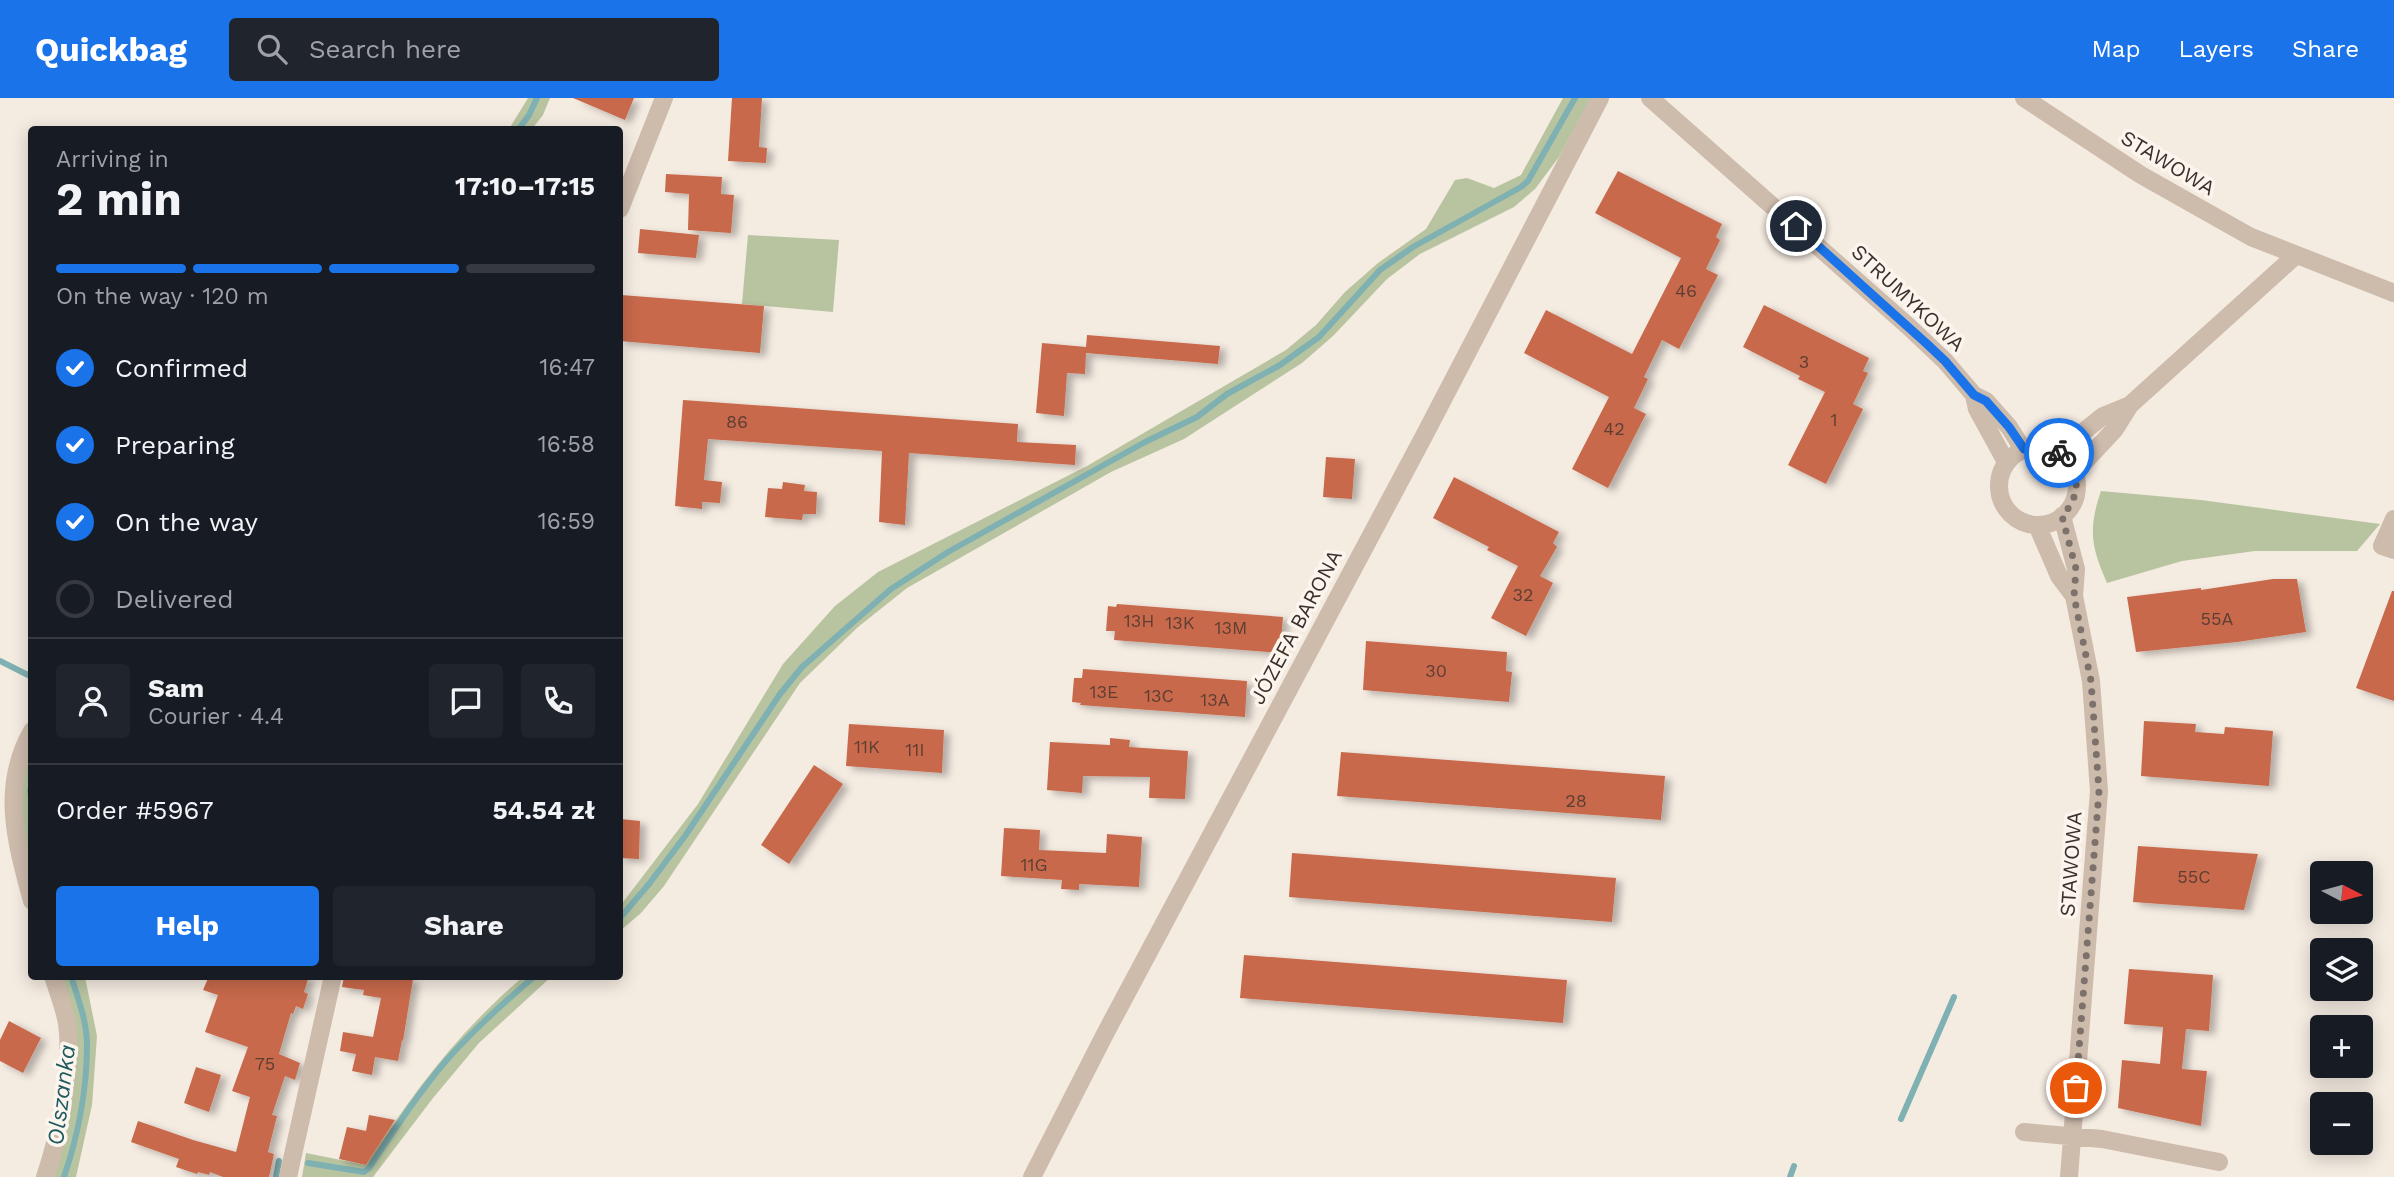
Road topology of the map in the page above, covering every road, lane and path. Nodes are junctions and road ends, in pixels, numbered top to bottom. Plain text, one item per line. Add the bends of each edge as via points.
1 (664, 98) edge
2 (1600, 98) edge
3 (1650, 98) edge
4 (2024, 98) edge
5 (623, 201) edge
6 (2295, 256) junction
7 (2394, 293) edge
8 (1974, 395) junction
9 (2130, 405) junction
10 (2024, 449) junction
11 (2058, 452) junction
12 (2006, 462) junction
13 (2075, 472) junction
14 (2062, 516) junction
15 (2394, 519) edge
16 (2037, 525) junction
17 (2394, 550) edge
18 (2074, 596) junction
19 (28, 738) edge
20 (28, 884) edge
21 (54, 980) edge
22 (332, 980) edge
23 (2024, 1132) dead end
24 (2072, 1136) junction
25 (2219, 1162) dead end
26 (45, 1177) edge
27 (288, 1177) edge
28 (1032, 1177) edge
29 (2069, 1177) edge

1 - 5 street
2 - 28 street, JÓZEFA BARONA
3 - 8 street, STRUMYKOWA via 1908,326
4 - 6 street, STAWOWA via 2141,175 2251,237
6 - 7 street, STAWOWA
6 - 9 street
8 - 10 street, STRUMYKOWA via 1986,401
8 - 12 street, STRUMYKOWA
9 - 11 street via 2103,416
9 - 13 street via 2115,429
10 - 11 street via 2047,447
10 - 12 street
11 - 13 street
12 - 16 street via 1999,485 2006,509
13 - 14 street via 2077,491
14 - 16 street
14 - 18 street, STAWOWA via 2076,569
15 - 17 street via 2382,546
16 - 18 street, STAWOWA via 2059,576
18 - 24 street, STAWOWA via 2091,681 2099,791
19 - 20 street via 17,759 10,808
21 - 26 street via 68,1041 61,1107
22 - 27 street
23 - 24 street
24 - 25 street
24 - 29 street, STAWOWA

